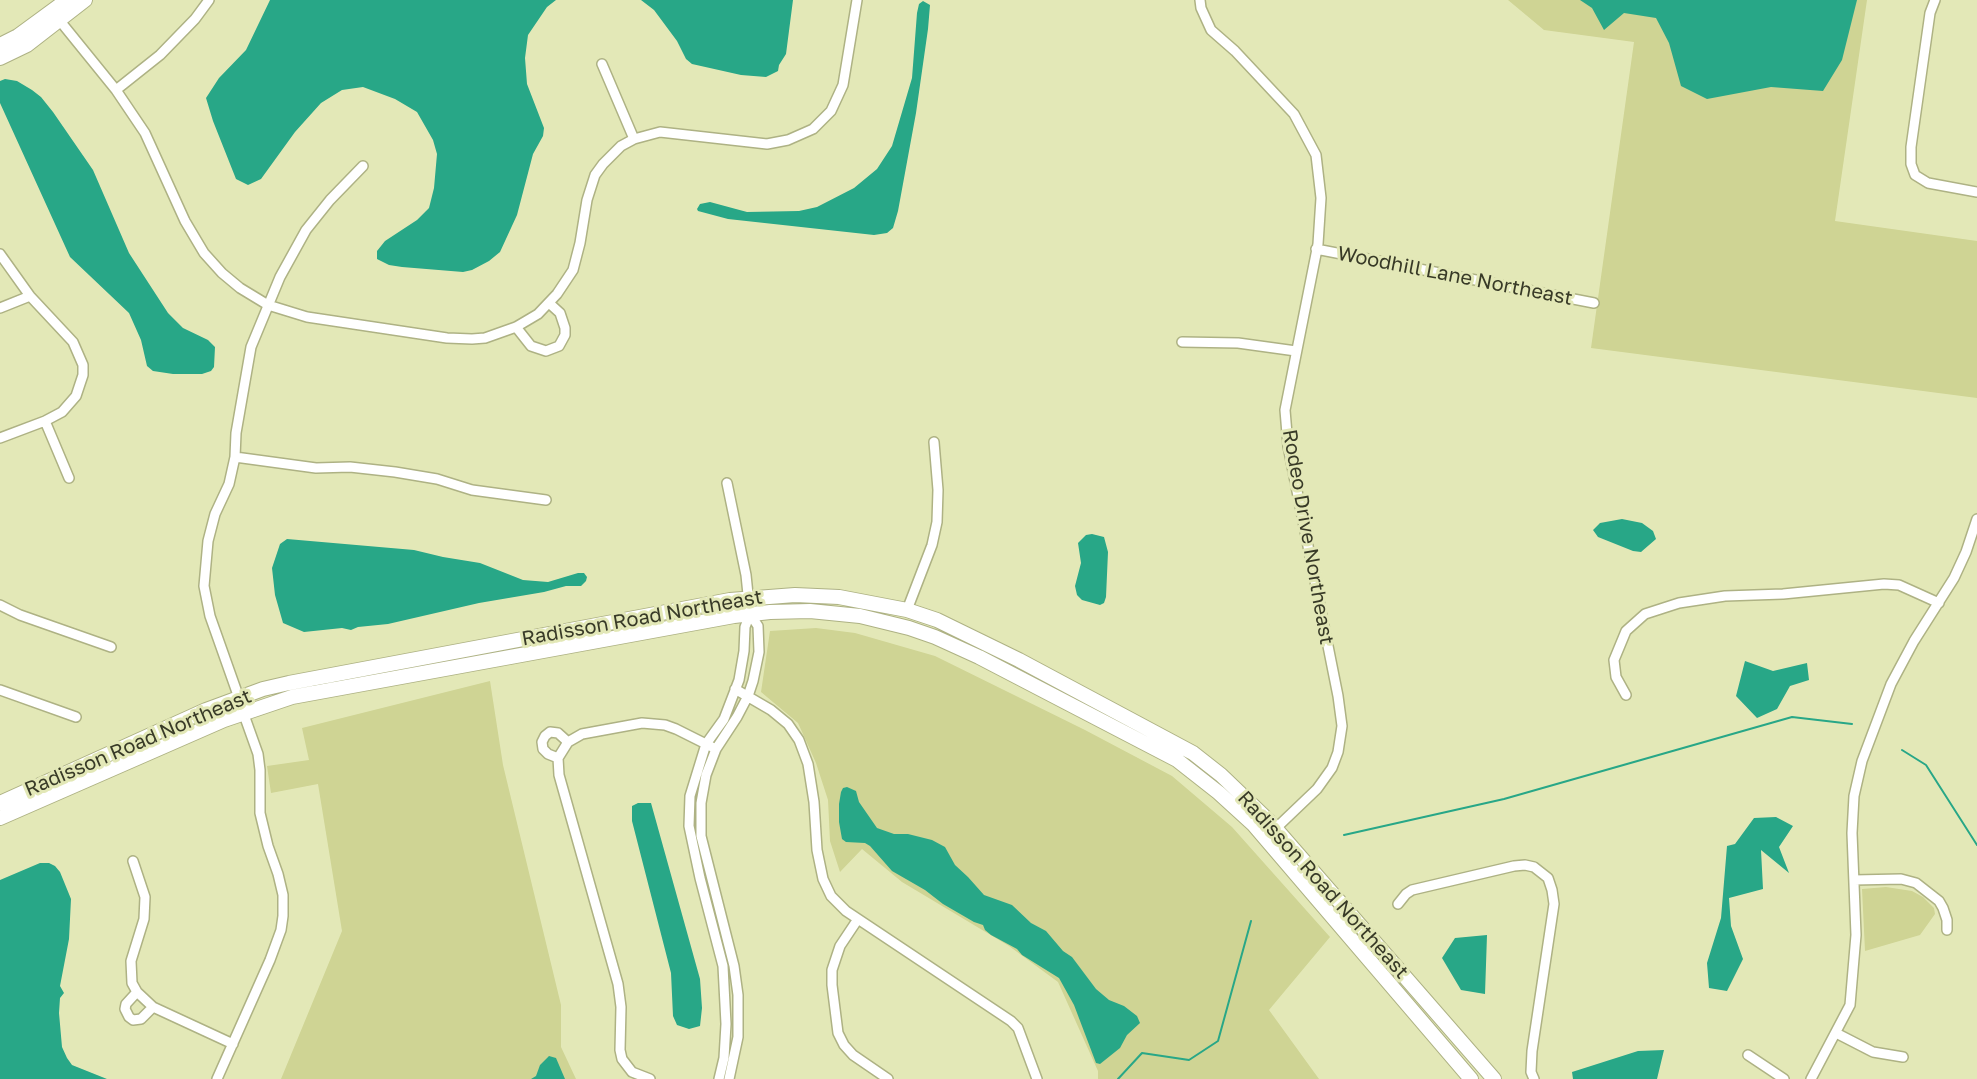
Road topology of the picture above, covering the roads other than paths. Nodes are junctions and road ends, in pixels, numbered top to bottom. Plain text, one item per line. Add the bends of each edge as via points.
1 (67, 0) edge
2 (85, 0) edge
3 (209, 0) edge
4 (857, 0) edge
5 (1200, 0) edge
6 (1935, 0) edge
7 (56, 16) junction
8 (0, 45) edge
9 (0, 58) edge
10 (602, 64) dead end
11 (116, 90) junction
12 (634, 139) junction
13 (363, 166) dead end
14 (1977, 192) edge
15 (1317, 249) junction
16 (0, 254) edge
17 (30, 296) junction
18 (549, 303) junction
19 (1594, 303) dead end
20 (268, 305) junction
21 (0, 308) edge
22 (516, 327) junction
23 (1182, 342) dead end
24 (1296, 351) junction
25 (45, 421) junction
26 (0, 438) edge
27 (934, 442) dead end
28 (235, 457) junction
29 (69, 478) dead end
30 (728, 483) dead end
31 (546, 500) dead end
32 (1977, 519) edge
33 (748, 598) junction
34 (1939, 603) junction
35 (0, 605) edge
36 (907, 610) junction
37 (750, 614) junction
38 (111, 647) dead end
39 (289, 683) junction
40 (735, 689) junction
41 (0, 690) edge
42 (1626, 695) dead end
43 (748, 696) junction
44 (238, 698) junction
45 (243, 712) junction
46 (76, 717) dead end
47 (188, 736) junction
48 (568, 742) junction
49 (706, 744) junction
50 (716, 749) junction
51 (558, 758) junction
52 (0, 803) edge
53 (0, 818) edge
54 (1276, 828) junction
55 (1266, 840) junction
56 (133, 861) dead end
57 (1854, 880) junction
58 (1398, 904) dead end
59 (858, 919) junction
60 (1947, 930) dead end
61 (137, 992) junction
62 (153, 1007) junction
63 (1836, 1034) junction
64 (233, 1044) junction
65 (1748, 1055) dead end
66 (1903, 1057) dead end
67 (217, 1079) edge
68 (650, 1079) edge
69 (719, 1079) edge
70 (729, 1079) edge
71 (888, 1079) edge
72 (1037, 1079) edge
73 (1471, 1079) edge
74 (1494, 1079) edge
75 (1534, 1079) edge
76 (1784, 1079) edge
77 (1811, 1079) edge

1 - 7 main road
2 - 7 main road
3 - 11 street via 160,55
4 - 12 street via 843,85 831,111 813,129 767,144 672,132
5 - 15 street, Rodeo Drive Northeast via 1211,30 1294,114 1316,155 1322,198
6 - 14 street via 1930,13 1911,164 1915,175 1928,183
7 - 8 main road
7 - 9 main road via 27,45
7 - 11 street
10 - 12 street
11 - 20 street via 145,133 204,253 231,281
12 - 18 street via 611,155 595,175 573,270
13 - 20 street via 306,230
15 - 19 street, Woodhill Lane Northeast
15 - 24 street, Rodeo Drive Northeast
16 - 17 street
17 - 21 street
17 - 25 street via 73,342 83,365 76,396 62,412
18 - 22 street
18 - 22 street via 560,313 565,328 559,346 546,351 531,346
20 - 22 street via 336,323 447,338 485,338
20 - 28 street via 247,364
23 - 24 street via 1238,343
24 - 54 street, Rodeo Drive Northeast via 1286,410 1288,446 1342,726 1332,768 1317,789
25 - 26 street
25 - 29 street
27 - 36 street via 937,522
28 - 31 street via 316,468 395,472 491,494
28 - 44 street via 208,541 204,586
30 - 33 street
32 - 34 street via 1966,552
33 - 36 main road, Radisson Road Northeast via 839,597
33 - 37 street
33 - 39 main road, Radisson Road Northeast
34 - 42 street via 1899,585 1884,584 1679,603 1645,614 1626,631 1614,660 1616,677
34 - 57 street via 1891,684 1862,761 1854,796
35 - 38 street
36 - 54 main road, Radisson Road Northeast via 1020,660 1193,753
37 - 40 street
37 - 43 street via 758,626 759,652
37 - 45 main road, Radisson Road Northeast via 326,690
37 - 55 main road, Radisson Road Northeast via 838,614 882,621 935,637 1178,760 1219,793
39 - 44 main road, Radisson Road Northeast
39 - 45 main road via 261,696
40 - 43 street
40 - 49 street via 724,719
41 - 46 street
43 - 50 street
43 - 59 street via 788,724 799,740 808,764 823,879 831,896
44 - 47 main road via 223,714 193,728
44 - 52 main road, Radisson Road Northeast
45 - 47 main road, Radisson Road Northeast
45 - 64 street via 258,754 260,813 283,895 284,916 270,960
47 - 53 main road, Radisson Road Northeast
48 - 49 street via 582,734 642,723 665,725
48 - 51 street
48 - 51 street via 558,733 545,736 543,749
49 - 50 street
49 - 69 street via 690,796 689,826 723,966 726,1024
50 - 70 street via 701,803 701,836 738,995 738,1037
51 - 68 street via 559,775 618,984 622,1059 632,1072
54 - 55 street, Rodeo Drive Northeast
54 - 74 main road, Radisson Road Northeast
55 - 73 main road, Radisson Road Northeast
56 - 61 street via 145,897 144,919 131,961 132,982
57 - 60 street via 1901,879 1916,883 1943,908
57 - 63 street via 1853,981 1850,1005
58 - 75 street via 1412,890 1514,866 1534,867 1548,879 1554,904 1532,1051
59 - 71 street via 840,946 832,970 838,1033 853,1055
59 - 72 street via 1011,1021 1018,1028
61 - 62 street
61 - 62 street via 126,1004 129,1017 141,1019
62 - 64 street
63 - 66 street via 1873,1052
63 - 77 street
64 - 67 street
65 - 76 street

